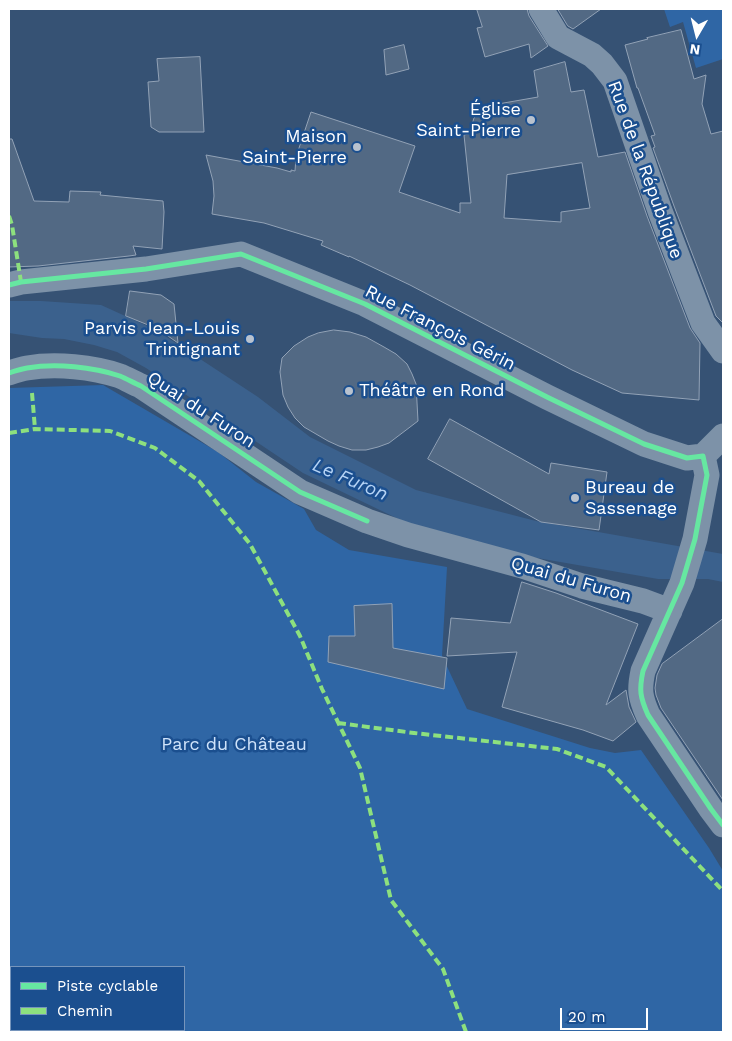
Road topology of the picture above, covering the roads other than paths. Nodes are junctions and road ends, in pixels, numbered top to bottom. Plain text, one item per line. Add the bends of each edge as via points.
1 (542, 9) edge
2 (9, 285) edge
3 (723, 351) edge
4 (9, 373) edge
5 (723, 436) edge
6 (703, 456) junction
7 (670, 611) junction
8 (723, 825) edge

1 - 3 street, Rue de la République via 558,37 592,55 615,81 703,323
2 - 6 street, Rue François Gérin via 242,254 366,304 644,444 687,458
4 - 7 street, Quai du Furon via 50,366 75,367 121,377 141,386 300,492 367,521
5 - 6 street
6 - 7 street via 707,475 695,540
7 - 8 street via 643,671 641,699 662,737

